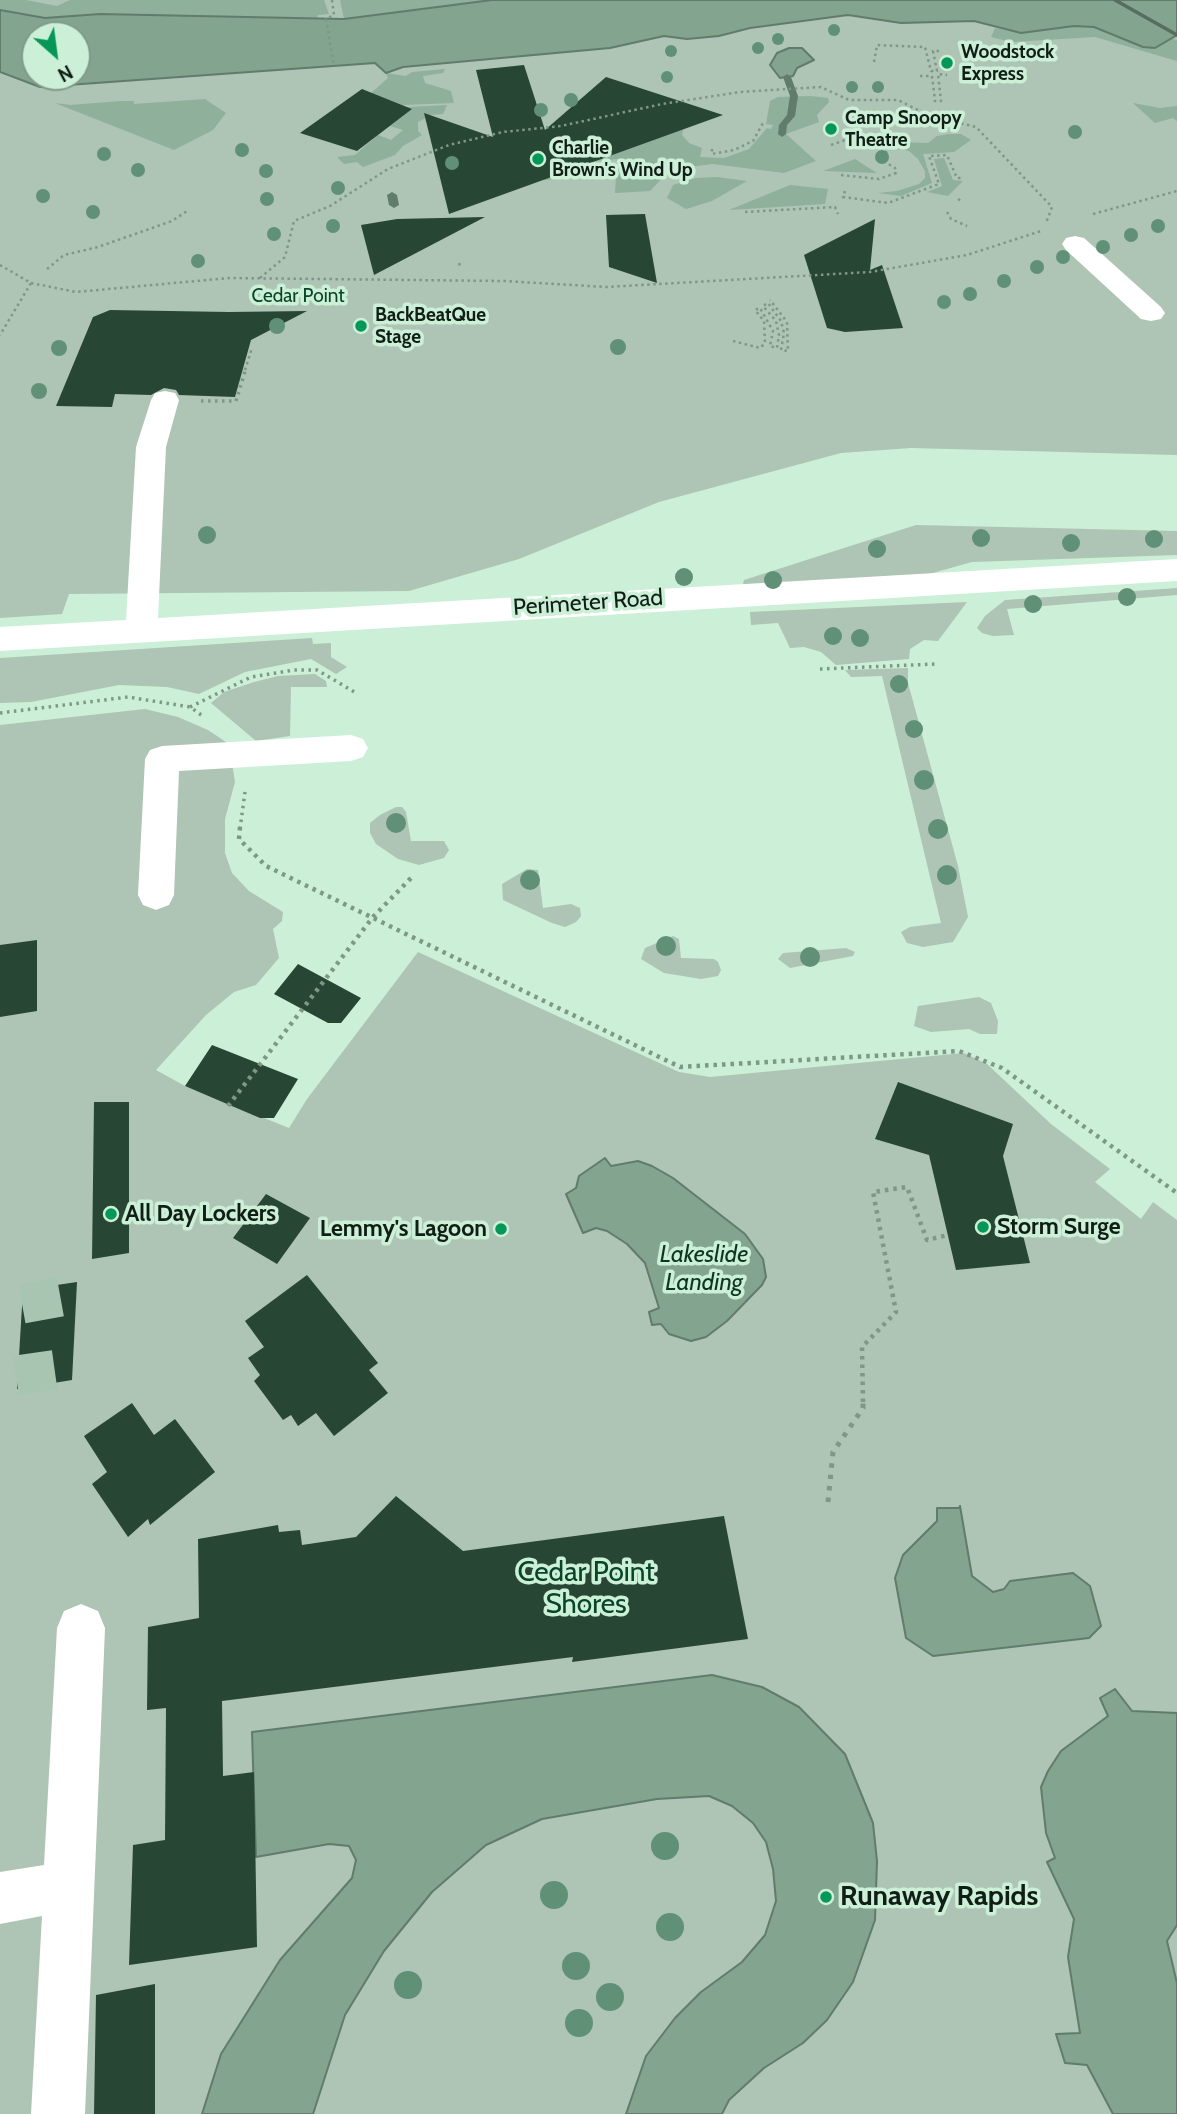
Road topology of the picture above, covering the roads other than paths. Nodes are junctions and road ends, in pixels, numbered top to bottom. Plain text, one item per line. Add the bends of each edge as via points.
1 (1065, 235) road end
2 (1152, 313) dead end
3 (165, 400) road end
4 (1177, 570) edge
5 (141, 630) junction
6 (0, 639) edge
7 (351, 748) dead end
8 (156, 895) dead end
9 (81, 1628) dead end
10 (69, 1886) junction
11 (0, 1898) edge
12 (58, 2114) edge

1 - 2 street
3 - 5 street via 151,447
4 - 5 street, Perimeter Road
5 - 6 street, Perimeter Road
7 - 8 street via 162,759
9 - 10 street
10 - 11 street
10 - 12 street

